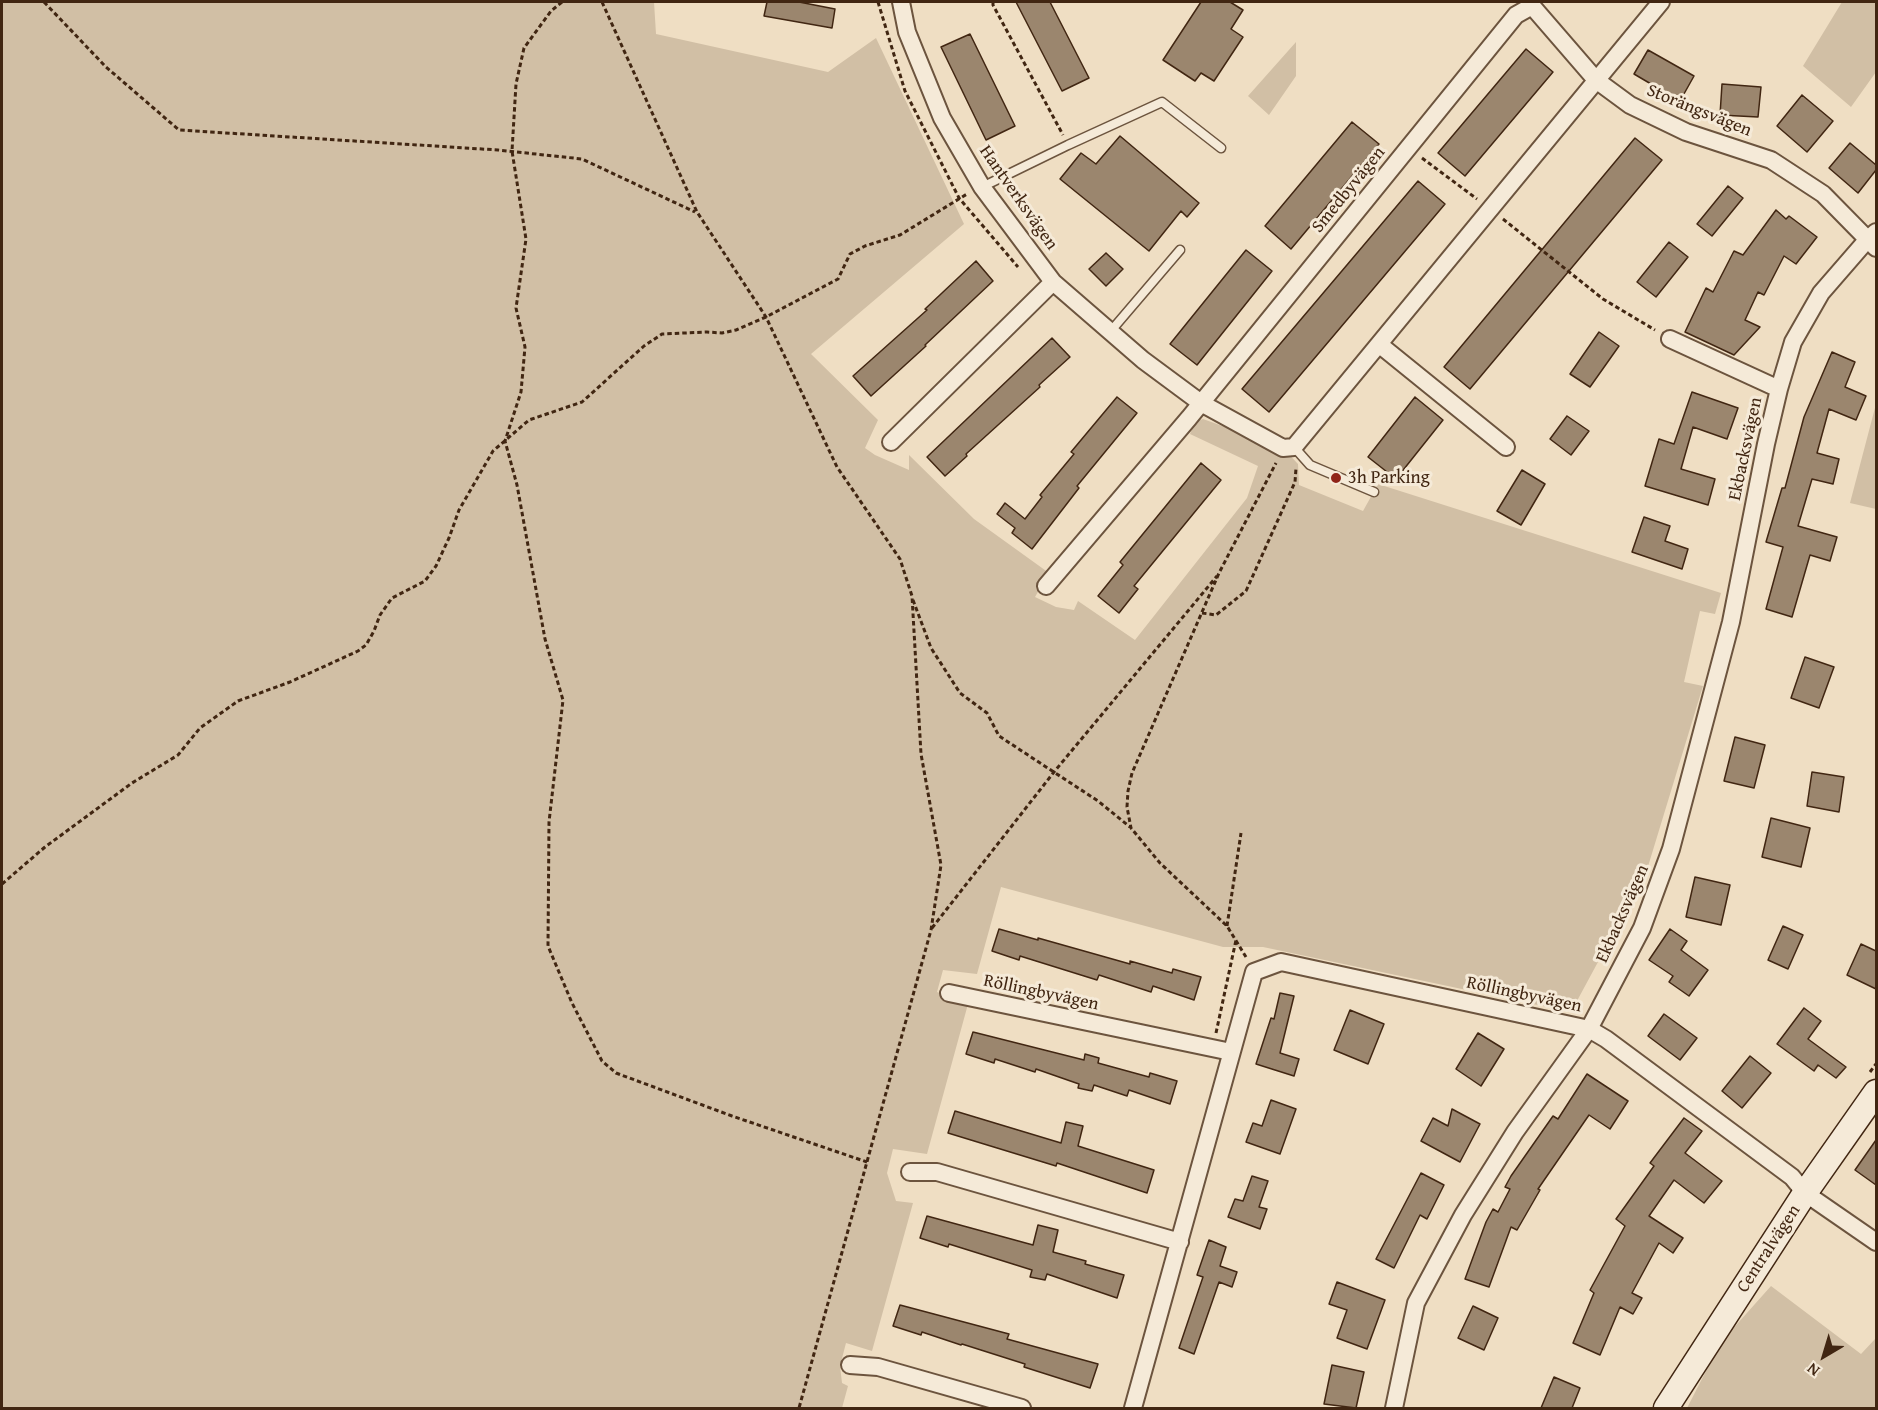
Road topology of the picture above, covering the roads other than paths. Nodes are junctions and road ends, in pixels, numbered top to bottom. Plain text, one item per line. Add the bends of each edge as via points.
1 (901, 2) edge
2 (1661, 2) edge
3 (1531, 4) edge
4 (1596, 80) junction
5 (1221, 148) dead end
6 (982, 187) junction
7 (1873, 240) edge
8 (1180, 250) dead end
9 (1053, 282) junction
10 (1109, 332) junction
11 (1670, 339) road end
12 (1380, 345) junction
13 (1779, 389) junction
14 (1201, 403) junction
15 (891, 442) dead end
16 (1294, 447) junction
17 (1506, 447) dead end
18 (1374, 492) dead end
19 (1046, 586) dead end
20 (949, 993) dead end
21 (1589, 1029) junction
22 (1231, 1053) junction
23 (1876, 1092) edge
24 (910, 1172) dead end
25 (1805, 1193) junction
26 (1180, 1242) junction
27 (1876, 1242) edge
28 (850, 1365) dead end
29 (1022, 1408) edge
30 (1133, 1408) edge
31 (1394, 1408) edge
32 (1665, 1408) edge

1 - 6 street, Hantverksvägen via 907,32 942,117
2 - 4 street
3 - 4 street, Storängsvägen
3 - 14 street, Smedbyvägen via 1516,15
4 - 7 street, Storängsvägen via 1630,105 1686,132 1771,160 1823,194
4 - 12 street
5 - 6 lane via 1162,102
6 - 9 street, Hantverksvägen
7 - 13 street, Ekbacksvägen via 1821,293 1793,342
8 - 10 lane
9 - 10 street, Hantverksvägen
9 - 15 street
10 - 14 street, Hantverksvägen
11 - 13 street, Ekbacksvägen
12 - 16 street
12 - 17 street
13 - 21 street, Ekbacksvägen via 1731,622 1671,849 1642,928
14 - 16 street, Hantverksvägen via 1283,448
14 - 19 street
16 - 18 lane via 1310,465
20 - 22 street, Röllingbyvägen
21 - 22 street, Röllingbyvägen via 1281,962 1254,972
21 - 25 street, Röllingbyvägen via 1792,1177
21 - 31 street, Ekbacksvägen via 1515,1132 1463,1215 1416,1303
22 - 26 street
23 - 25 street, Centralvägen
24 - 26 street via 937,1172
25 - 27 street, Röllingbyvägen
25 - 32 street, Centralvägen
26 - 30 street
28 - 29 street via 878,1367

